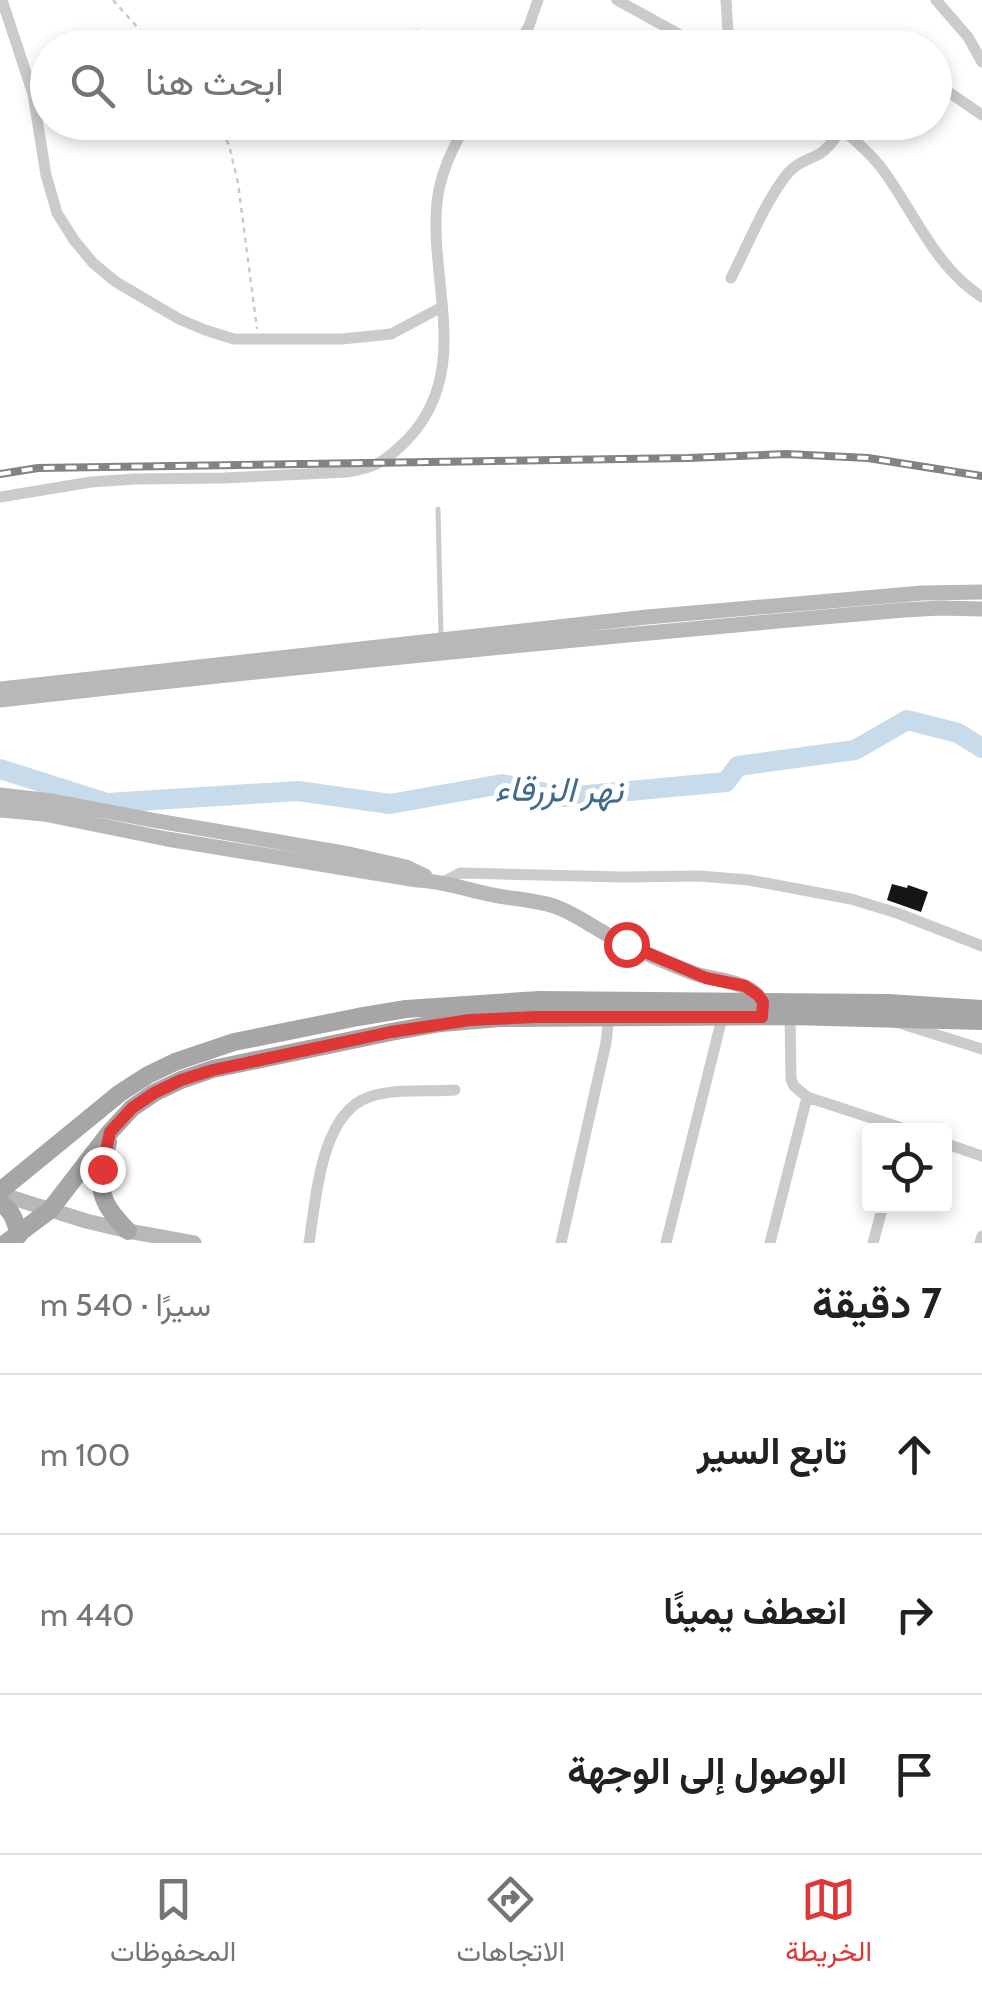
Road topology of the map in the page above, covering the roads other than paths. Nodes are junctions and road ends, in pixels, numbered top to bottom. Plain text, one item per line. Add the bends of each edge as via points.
1 (2, 0) edge
2 (538, 0) edge
3 (617, 0) edge
4 (726, 0) edge
5 (936, 0) edge
6 (527, 30) edge
7 (671, 30) edge
8 (728, 30) edge
9 (982, 62) edge
10 (30, 85) edge
11 (952, 94) edge
12 (982, 115) edge
13 (40, 140) edge
14 (457, 140) edge
15 (831, 140) edge
16 (855, 140) edge
17 (732, 278) dead end
18 (982, 297) edge
19 (442, 307) junction
20 (0, 497) edge
21 (438, 509) dead end
22 (982, 592) edge
23 (982, 610) edge
24 (648, 624) junction
25 (442, 646) junction
26 (0, 689) edge
27 (0, 700) edge
28 (0, 795) edge
29 (0, 810) edge
30 (437, 882) junction
31 (982, 946) edge
32 (706, 978) junction
33 (705, 1002) junction
34 (982, 1009) edge
35 (763, 1010) junction
36 (888, 1010) junction
37 (610, 1016) junction
38 (790, 1016) junction
39 (722, 1018) junction
40 (982, 1020) edge
41 (982, 1049) edge
42 (455, 1090) dead end
43 (807, 1097) junction
44 (884, 1123) edge
45 (110, 1132) junction
46 (952, 1146) edge
47 (982, 1156) edge
48 (0, 1192) edge
49 (0, 1202) edge
50 (50, 1210) junction
51 (881, 1213) edge
52 (128, 1232) junction
53 (12, 1239) edge
54 (194, 1243) edge
55 (309, 1243) edge
56 (561, 1243) edge
57 (666, 1243) edge
58 (770, 1243) edge
59 (873, 1243) edge

1 - 10 street
2 - 6 street
3 - 7 street
4 - 8 street
5 - 9 street
11 - 12 street
13 - 19 street via 58,213 93,263 205,330 234,339 342,339 391,334
14 - 19 street via 438,200
15 - 17 street via 789,171
16 - 18 street via 954,274
19 - 20 street via 436,397 429,414 383,462 347,472 102,481
21 - 25 lane
22 - 24 street
23 - 24 street
24 - 25 street
25 - 26 street
25 - 27 street
28 - 30 street via 365,857
29 - 30 street
30 - 31 street via 460,873 748,880 851,899
30 - 32 street via 568,911
32 - 33 street via 712,993
32 - 35 street via 745,986
33 - 35 main road
33 - 48 main road via 540,1000 406,1009 234,1042 148,1075
34 - 36 main road
35 - 36 main road
35 - 38 main road
35 - 39 main road
36 - 38 main road
36 - 40 main road
36 - 41 street via 910,1028
37 - 39 main road
37 - 45 main road via 441,1024 213,1070 154,1093
37 - 56 street
38 - 43 street via 791,1079
39 - 57 street
42 - 55 street via 386,1093 355,1104 326,1150
43 - 44 street
43 - 58 street
45 - 50 main road
45 - 52 main road via 103,1198
46 - 47 street
48 - 50 street
49 - 53 main road via 14,1218
50 - 52 street
50 - 53 main road
51 - 59 street
52 - 54 street

